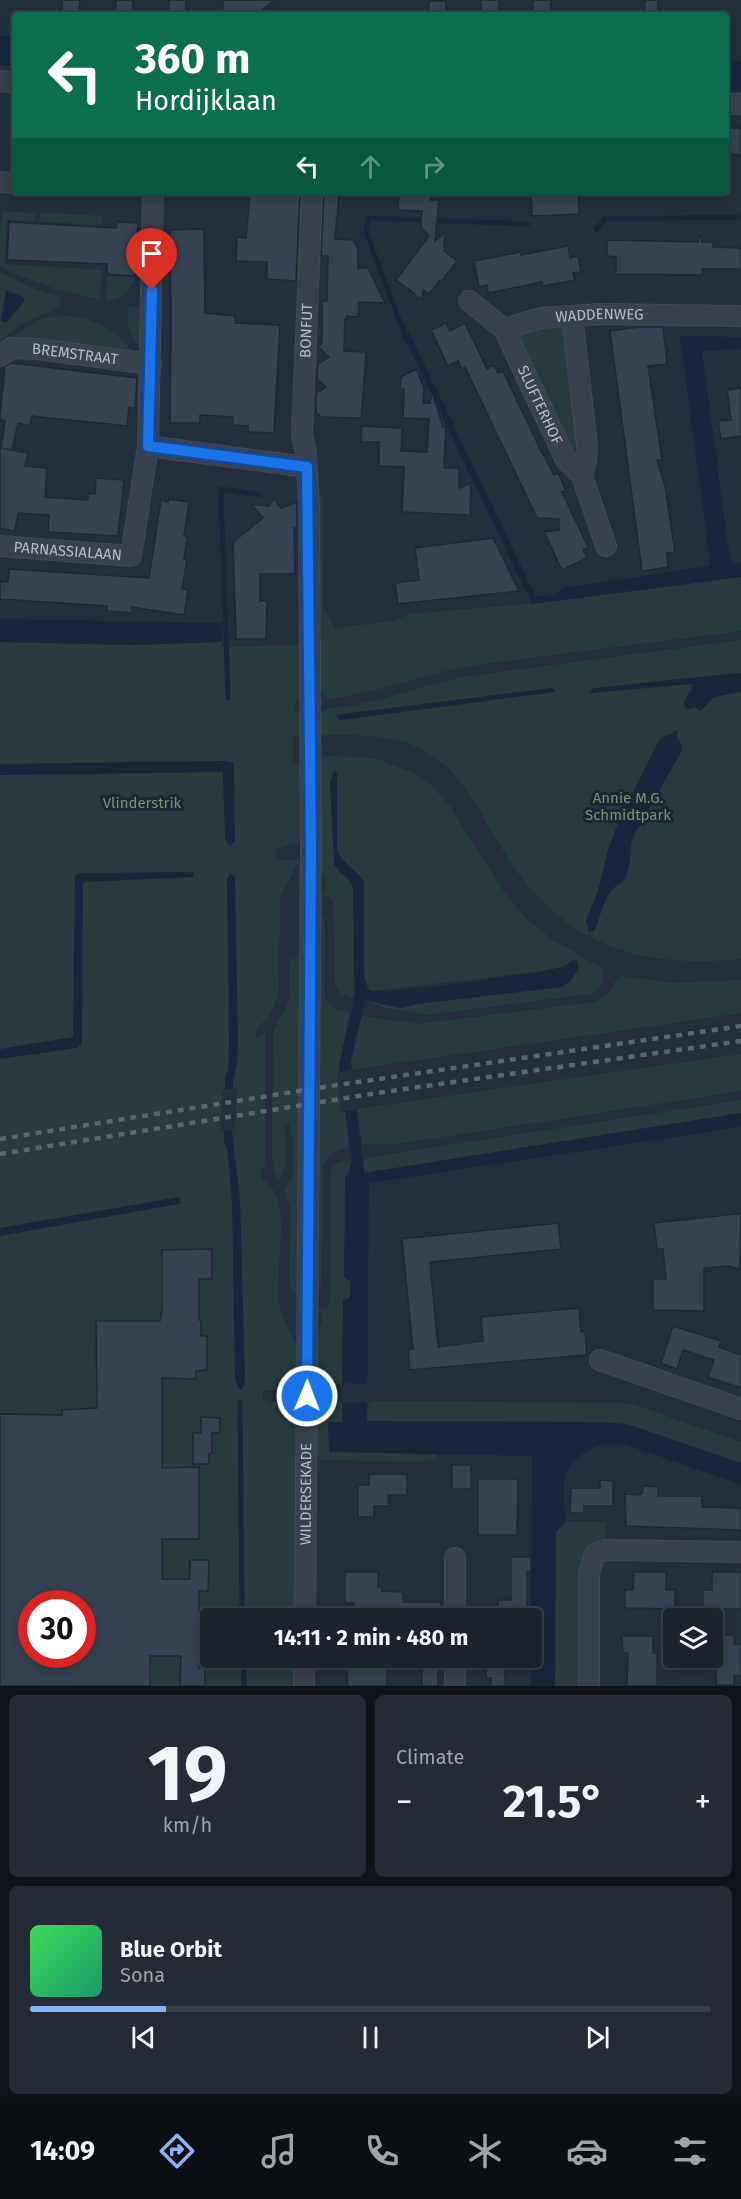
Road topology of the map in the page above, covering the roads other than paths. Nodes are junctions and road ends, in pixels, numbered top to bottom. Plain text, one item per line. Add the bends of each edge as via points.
1 (153, 195) edge
2 (312, 195) edge
3 (468, 301) dead end
4 (572, 316) junction
5 (741, 316) edge
6 (504, 329) junction
7 (0, 356) edge
8 (151, 364) junction
9 (148, 446) junction
10 (307, 467) junction
11 (582, 476) junction
12 (0, 546) edge
13 (606, 546) dead end
14 (600, 1360) dead end
15 (741, 1409) edge
16 (741, 1552) edge
17 (455, 1558) dead end
18 (304, 1608) edge
19 (455, 1608) edge
20 (304, 1668) edge
21 (455, 1668) edge
22 (304, 1686) edge
23 (455, 1686) edge
24 (589, 1686) edge

1 - 8 street
2 - 10 street, BONFUT via 302,434
3 - 6 street
4 - 5 street, WADDENWEG
4 - 6 street, WADDENWEG via 541,318
4 - 11 street, SLUFTERHOF via 587,445
6 - 11 street, SLUFTERHOF via 566,460
7 - 8 street, BREMSTRAAT via 11,348 37,349
8 - 9 street
9 - 10 street
9 - 12 street, PARNASSIALAAN via 131,556
10 - 18 street, WILDERSEKADE via 311,850
11 - 13 street, SLUFTERHOF
14 - 15 street
16 - 24 street via 606,1550 595,1554 589,1573
17 - 19 street
20 - 22 street
21 - 23 street

